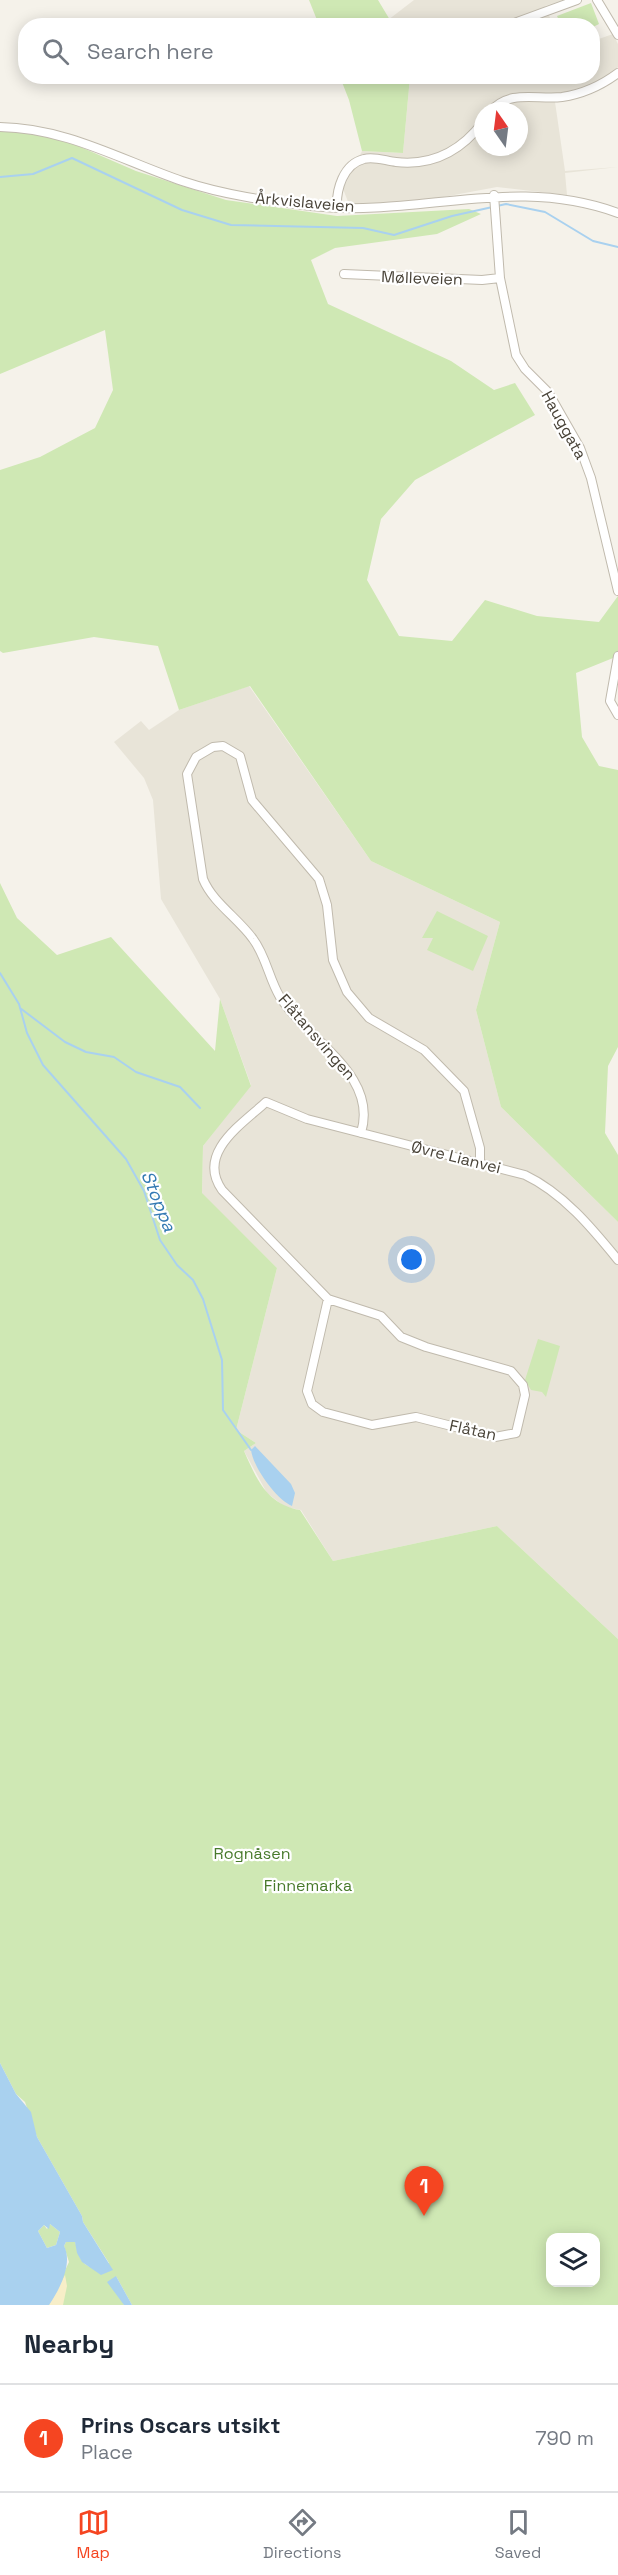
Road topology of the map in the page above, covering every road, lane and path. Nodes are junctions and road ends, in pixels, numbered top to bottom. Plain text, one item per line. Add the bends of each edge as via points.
1 (577, 0) edge
2 (597, 0) edge
3 (528, 18) edge
4 (618, 35) edge
5 (618, 73) edge
6 (600, 83) edge
7 (598, 84) edge
8 (503, 102) edge
9 (0, 127) edge
10 (474, 132) edge
11 (494, 202) junction
12 (337, 208) junction
13 (618, 213) edge
14 (344, 274) dead end
15 (500, 278) junction
16 (618, 591) edge
17 (618, 656) edge
18 (618, 715) edge
19 (266, 1102) joint
20 (361, 1133) junction
21 (480, 1162) junction
22 (618, 1260) edge
23 (328, 1299) junction

1 - 3 street
2 - 4 street
5 - 6 street
7 - 8 street via 583,92 554,98 510,97
9 - 12 street, Årkvislaveien via 32,129 69,138 215,191
10 - 12 street via 461,147 435,159 407,163 370,158 358,161 342,180
11 - 12 street, Årkvislaveien
11 - 13 street, Årkvislaveien via 556,198
11 - 15 street, Hauggata
14 - 15 street, Mølleveien
15 - 16 street, Hauggata via 519,363 548,392 586,463
17 - 18 street via 610,701
19 - 20 street, Øvre Lianvei via 301,1117
19 - 23 street, Flåtan via 223,1142 214,1161 215,1174 222,1190
20 - 21 street, Øvre Lianvei
20 - 21 street, Flåtansvingen via 363,1107 357,1083 280,997 259,948 203,879 187,774 196,757 213,747 230,748 240,756 252,800 320,879 335,968 354,1003 375,1022 424,1050 464,1091 480,1148
21 - 22 street, Øvre Lianvei via 514,1171 547,1187 578,1214
23 - 23 street, Flåtan via 307,1391 318,1410 372,1425 416,1417 495,1437 516,1433 525,1395 523,1385 511,1371 426,1347 401,1337 381,1316

